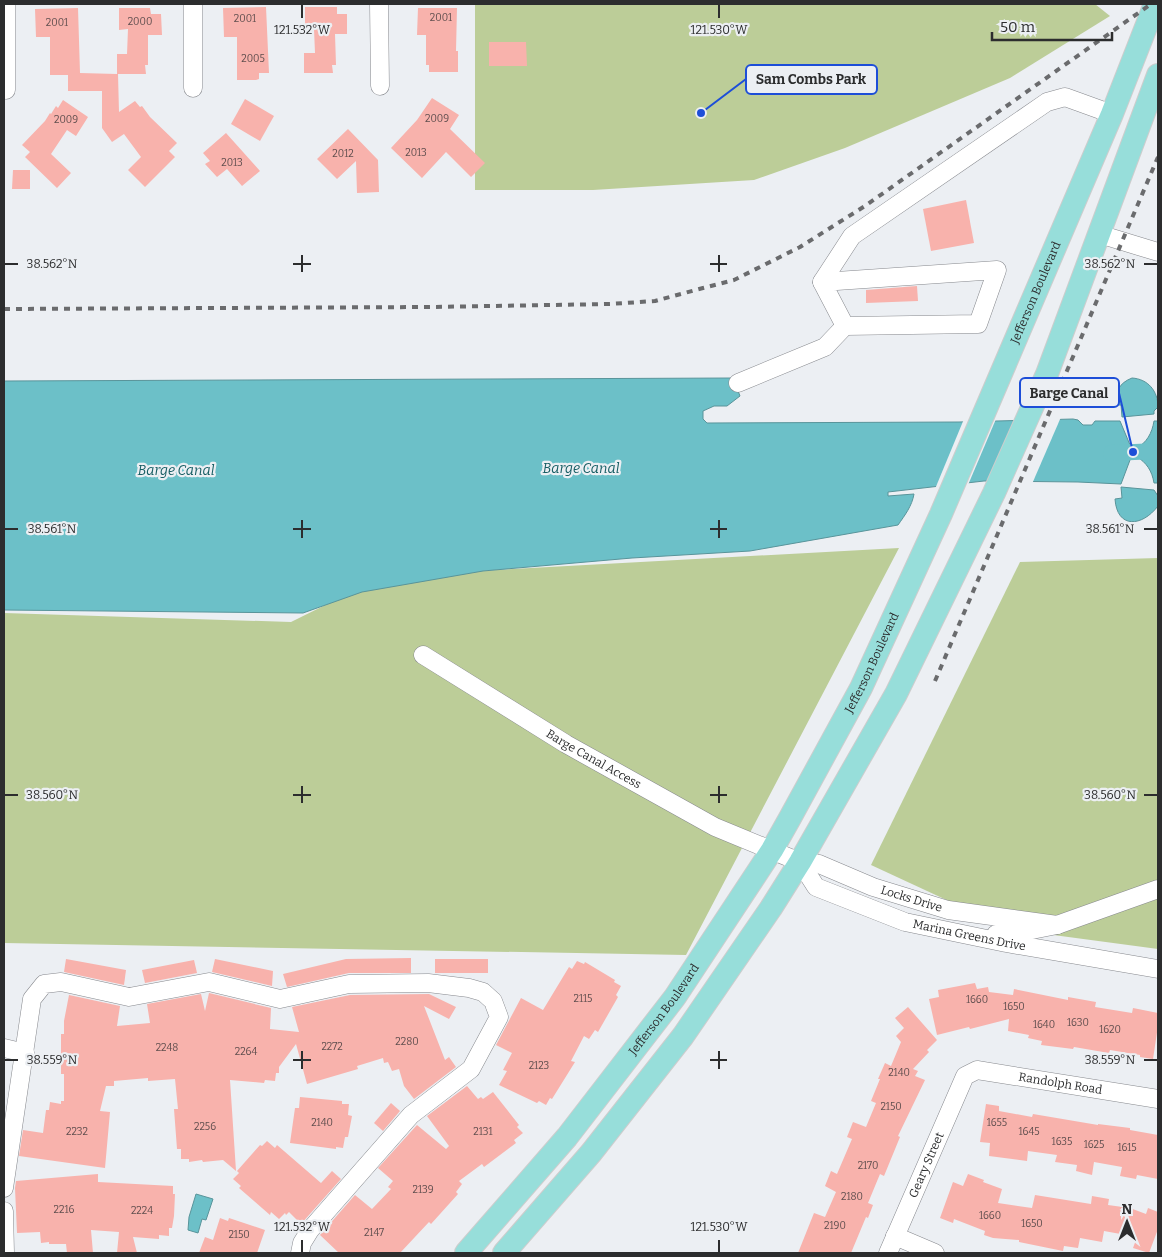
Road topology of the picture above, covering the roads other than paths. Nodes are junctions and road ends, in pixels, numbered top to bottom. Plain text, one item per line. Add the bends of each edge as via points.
1 (6, 4) edge
2 (192, 4) edge
3 (379, 4) edge
4 (1155, 4) edge
5 (1158, 75) edge
6 (380, 86) dead end
7 (193, 88) dead end
8 (6, 90) dead end
9 (1112, 114) junction
10 (1099, 234) junction
11 (1158, 252) edge
12 (822, 282) junction
13 (845, 326) junction
14 (738, 383) dead end
15 (423, 655) dead end
16 (772, 850) junction
17 (800, 862) junction
18 (1158, 889) edge
19 (1057, 924) junction
20 (958, 933) junction
21 (1158, 969) edge
22 (4, 1048) edge
23 (25, 1053) junction
24 (965, 1076) joint
25 (1158, 1099) edge
26 (4, 1188) edge
27 (4, 1211) edge
28 (896, 1236) junction
29 (5, 1253) edge
30 (300, 1253) edge
31 (466, 1253) edge
32 (504, 1253) edge
33 (888, 1253) edge
34 (935, 1253) edge

1 - 8 street
2 - 7 street
3 - 6 street
4 - 9 main road, Jefferson Boulevard
5 - 10 main road
9 - 12 street via 1065,97 1047,102 852,236
9 - 16 main road, Jefferson Boulevard via 942,514 861,688
10 - 11 street
10 - 17 main road via 1047,374 994,493 896,694
12 - 13 street
12 - 13 street via 996,270 978,324
13 - 14 street via 825,347
15 - 16 street, Barge Canal Access via 584,754 714,827
16 - 17 street, Locks Drive
16 - 31 main road, Jefferson Boulevard via 674,997 567,1137
17 - 19 street, Locks Drive via 819,864 873,887 948,910
17 - 20 street, Marina Greens Drive via 816,887 905,922
17 - 32 main road via 683,1036 591,1153
18 - 19 street, Locks Drive
19 - 20 street, Locks Drive via 1011,934
20 - 21 street, Marina Greens Drive
22 - 23 street
23 - 26 street
23 - 30 street via 32,999 44,984 61,982 129,997 209,982 280,999 349,984 428,983 483,992 493,1001 499,1018 471,1070 411,1115 310,1230
24 - 25 street, Randolph Road via 977,1070
24 - 28 street, Geary Street
27 - 29 street
28 - 33 street, Geary Street
28 - 34 street

